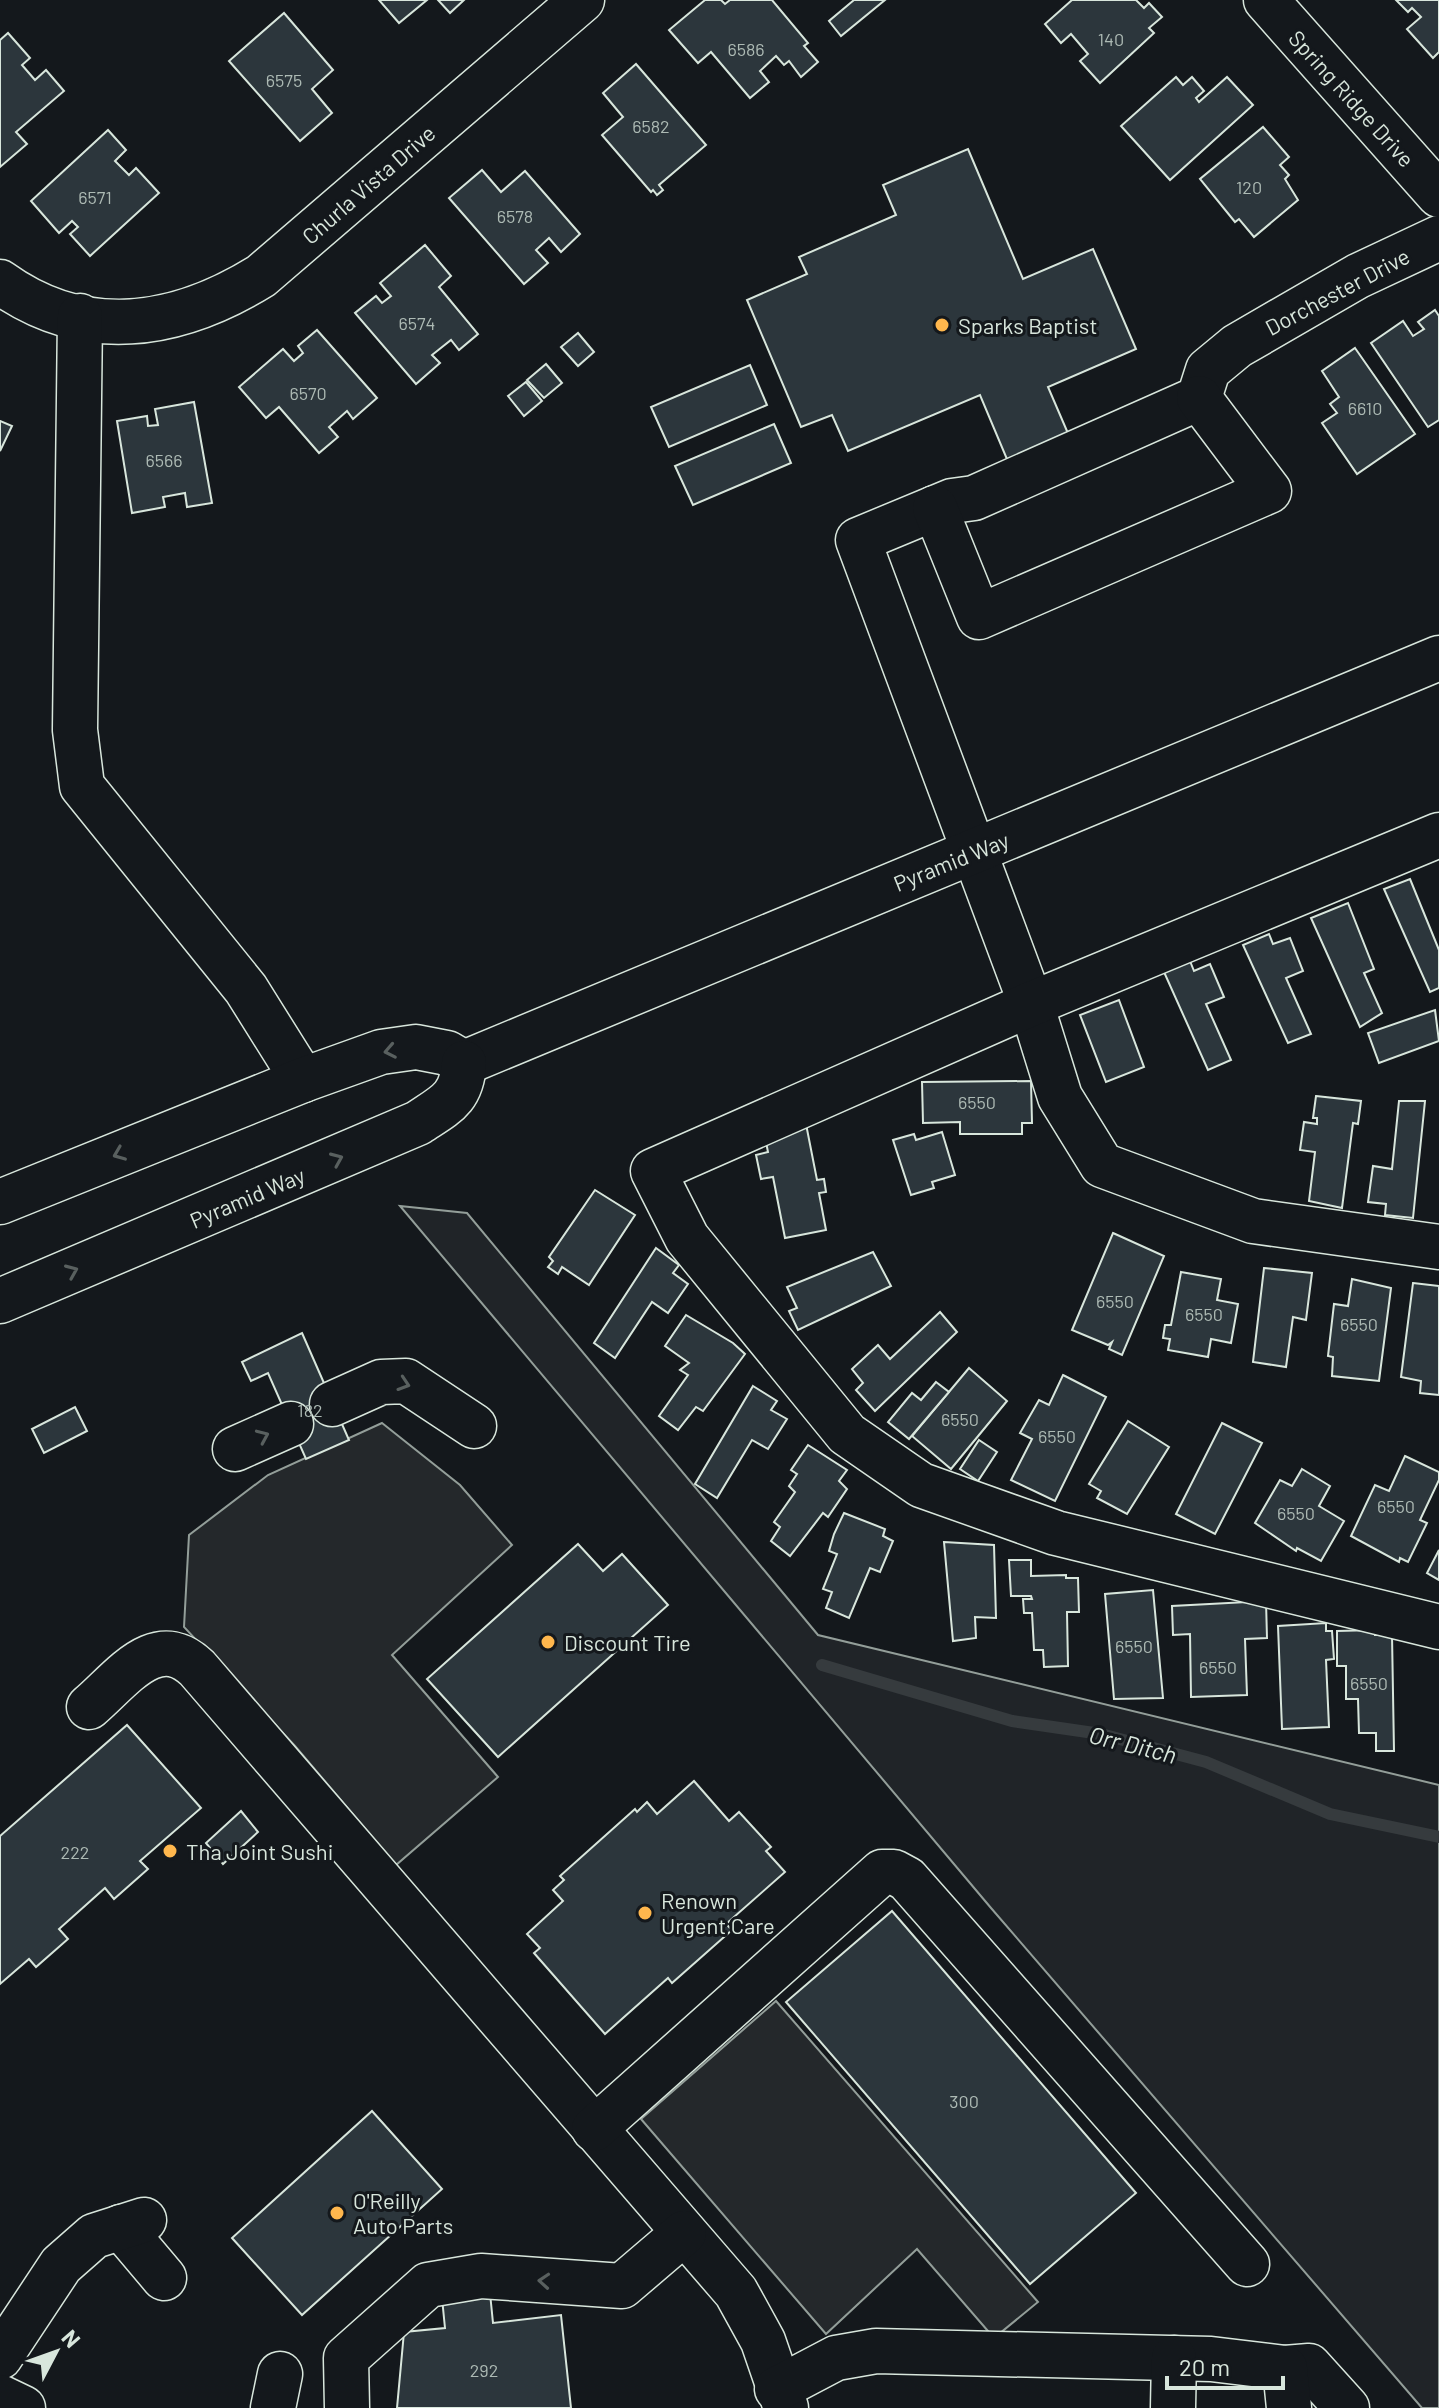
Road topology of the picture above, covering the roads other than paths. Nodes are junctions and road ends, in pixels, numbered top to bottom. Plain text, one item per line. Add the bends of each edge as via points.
1 (582, 0) edge
2 (1266, 0) edge
3 (1439, 195) edge
4 (1439, 238) edge
5 (0, 282) edge
6 (80, 316) junction
7 (1199, 398) junction
8 (935, 508) junction
9 (1439, 658) edge
10 (1439, 835) edge
11 (974, 852) junction
12 (1031, 1004) junction
13 (464, 1063) junction
14 (303, 1080) junction
15 (0, 1202) edge
16 (1439, 1247) edge
17 (0, 1301) edge
18 (332, 1404) dead end
19 (291, 1424) dead end
20 (474, 1426) dead end
21 (235, 1449) dead end
22 (1439, 1627) edge
23 (89, 1707) dead end
24 (594, 2129) junction
25 (684, 2233) junction
26 (1247, 2264) dead end
27 (164, 2278) dead end
28 (0, 2357) edge
29 (1174, 2358) junction
30 (1287, 2388) edge
31 (0, 2397) edge
32 (779, 2402) edge
33 (23, 2408) edge
34 (347, 2408) edge
35 (1173, 2408) edge
36 (1347, 2408) edge

1 - 6 main road, Churla Vista Drive via 261,276 221,300 177,316 131,322
2 - 3 main road, Spring Ridge Drive
4 - 7 main road, Dorchester Drive via 1358,276 1237,346 1208,370
5 - 6 main road, Churla Vista Drive via 58,312
6 - 14 main road via 75,730 82,786 246,989
7 - 8 main road via 974,498
7 - 8 main road via 1269,491 979,617
8 - 11 main road via 858,540
9 - 11 main road, Pyramid Way
10 - 12 main road
11 - 12 main road
11 - 13 main road, Pyramid Way
12 - 16 main road via 1060,1097 1102,1165 1253,1221
12 - 22 main road via 653,1171 687,1238 847,1434 921,1485 1056,1533
13 -> 14 main road via 447,1053 416,1047 381,1052
17 -> 13 main road, Pyramid Way via 418,1123 463,1085
14 -> 15 main road
18 -> 20 main road via 381,1382 406,1381
21 -> 19 main road
23 - 24 main road via 162,1650 182,1654
24 - 25 main road
24 - 26 main road via 882,1872 894,1872 907,1879
25 - 32 main road via 742,2300 763,2341
25 -> 34 main road via 622,2286 481,2276 428,2285 346,2358
27 - 28 main road via 133,2223 94,2236 61,2265
29 - 30 main road
29 - 32 main road via 876,2351 836,2358
29 - 35 main road
30 - 36 main road via 1309,2366
31 - 33 main road

